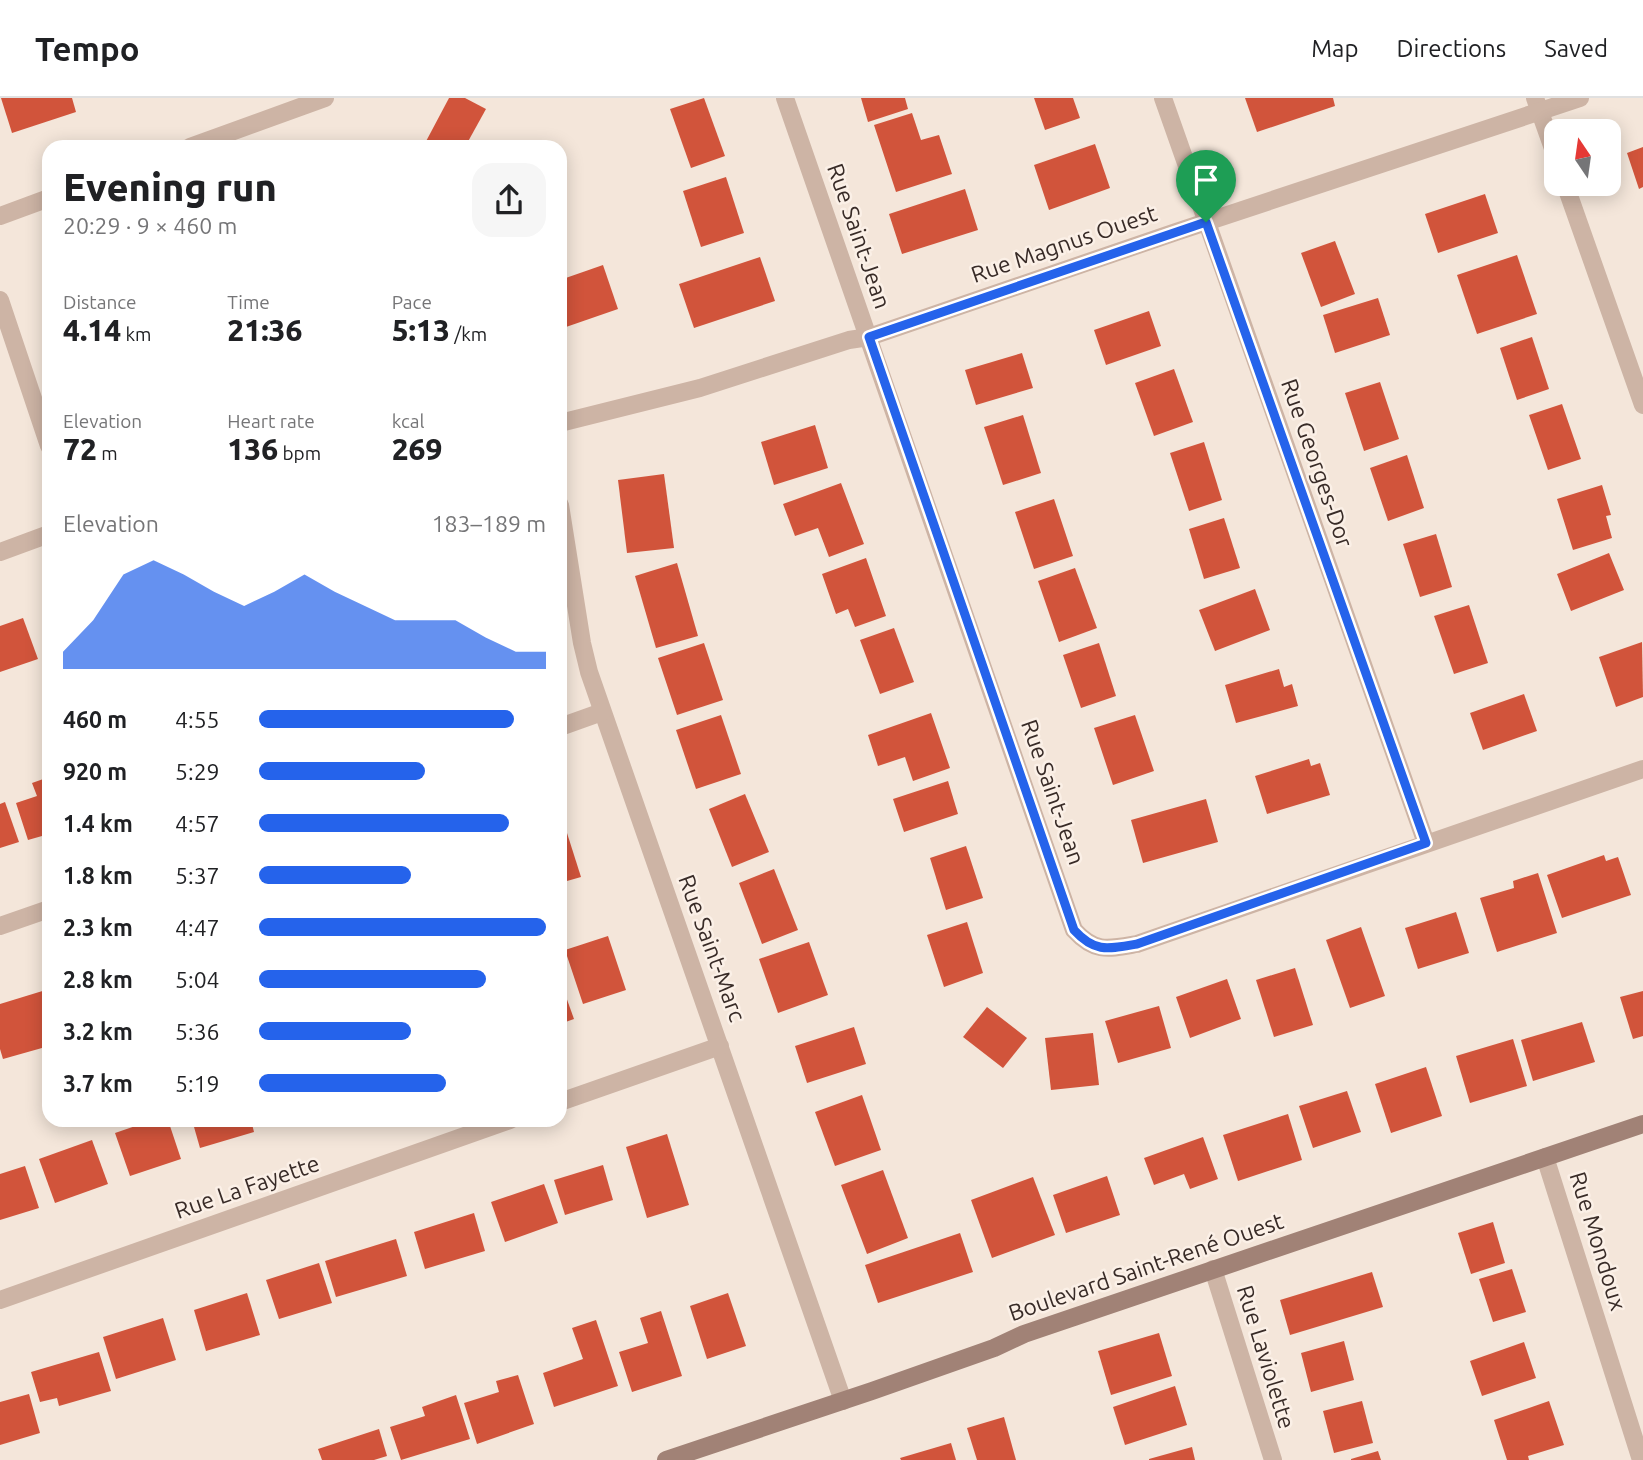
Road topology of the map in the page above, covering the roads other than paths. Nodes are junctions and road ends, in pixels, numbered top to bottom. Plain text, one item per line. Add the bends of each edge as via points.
1 (325, 98) edge
2 (785, 98) edge
3 (1164, 98) edge
4 (1580, 98) edge
5 (1537, 105) edge
6 (1544, 124) edge
7 (209, 140) edge
8 (1569, 196) edge
9 (42, 201) edge
10 (0, 216) edge
11 (1206, 222) junction
12 (0, 300) edge
13 (869, 337) junction
14 (1643, 405) edge
15 (567, 421) edge
16 (42, 425) edge
17 (42, 537) edge
18 (567, 549) edge
19 (0, 552) edge
20 (601, 712) junction
21 (567, 724) edge
22 (1643, 769) edge
23 (1426, 843) junction
24 (42, 911) edge
25 (0, 926) edge
26 (720, 1046) junction
27 (567, 1100) edge
28 (1643, 1124) edge
29 (490, 1127) edge
30 (1545, 1157) junction
31 (1213, 1269) junction
32 (0, 1300) edge
33 (843, 1401) junction
34 (666, 1460) edge
35 (1273, 1460) edge
36 (1641, 1460) edge

1 - 7 street
2 - 13 street, Rue Saint-Jean
3 - 11 street, Rue Georges-Dor
4 - 5 street, Rue Magnus Ouest
5 - 6 street
5 - 11 street, Rue Magnus Ouest
8 - 14 street
9 - 10 street
11 - 13 street, Rue Magnus Ouest
11 - 23 street, Rue Georges-Dor
12 - 16 street
13 - 15 street, Rue Magnus Ouest via 700,388
13 - 23 street, Rue Saint-Jean via 1074,930 1086,944 1110,949 1137,944
17 - 19 street
18 - 20 street, Rue Saint-Marc via 582,643
20 - 21 street
20 - 26 street, Rue Saint-Marc
22 - 23 street, Rue Saint-Jean
24 - 25 street
26 - 27 street
26 - 33 street, Rue Saint-Marc
28 - 30 street, Boulevard Saint-René Ouest
29 - 32 street, Rue La Fayette
30 - 31 street, Boulevard Saint-René Ouest
30 - 36 street, Rue Mondoux
31 - 33 street, Boulevard Saint-René Ouest
31 - 35 street, Rue Laviolette
33 - 34 street, Boulevard Saint-René Ouest

